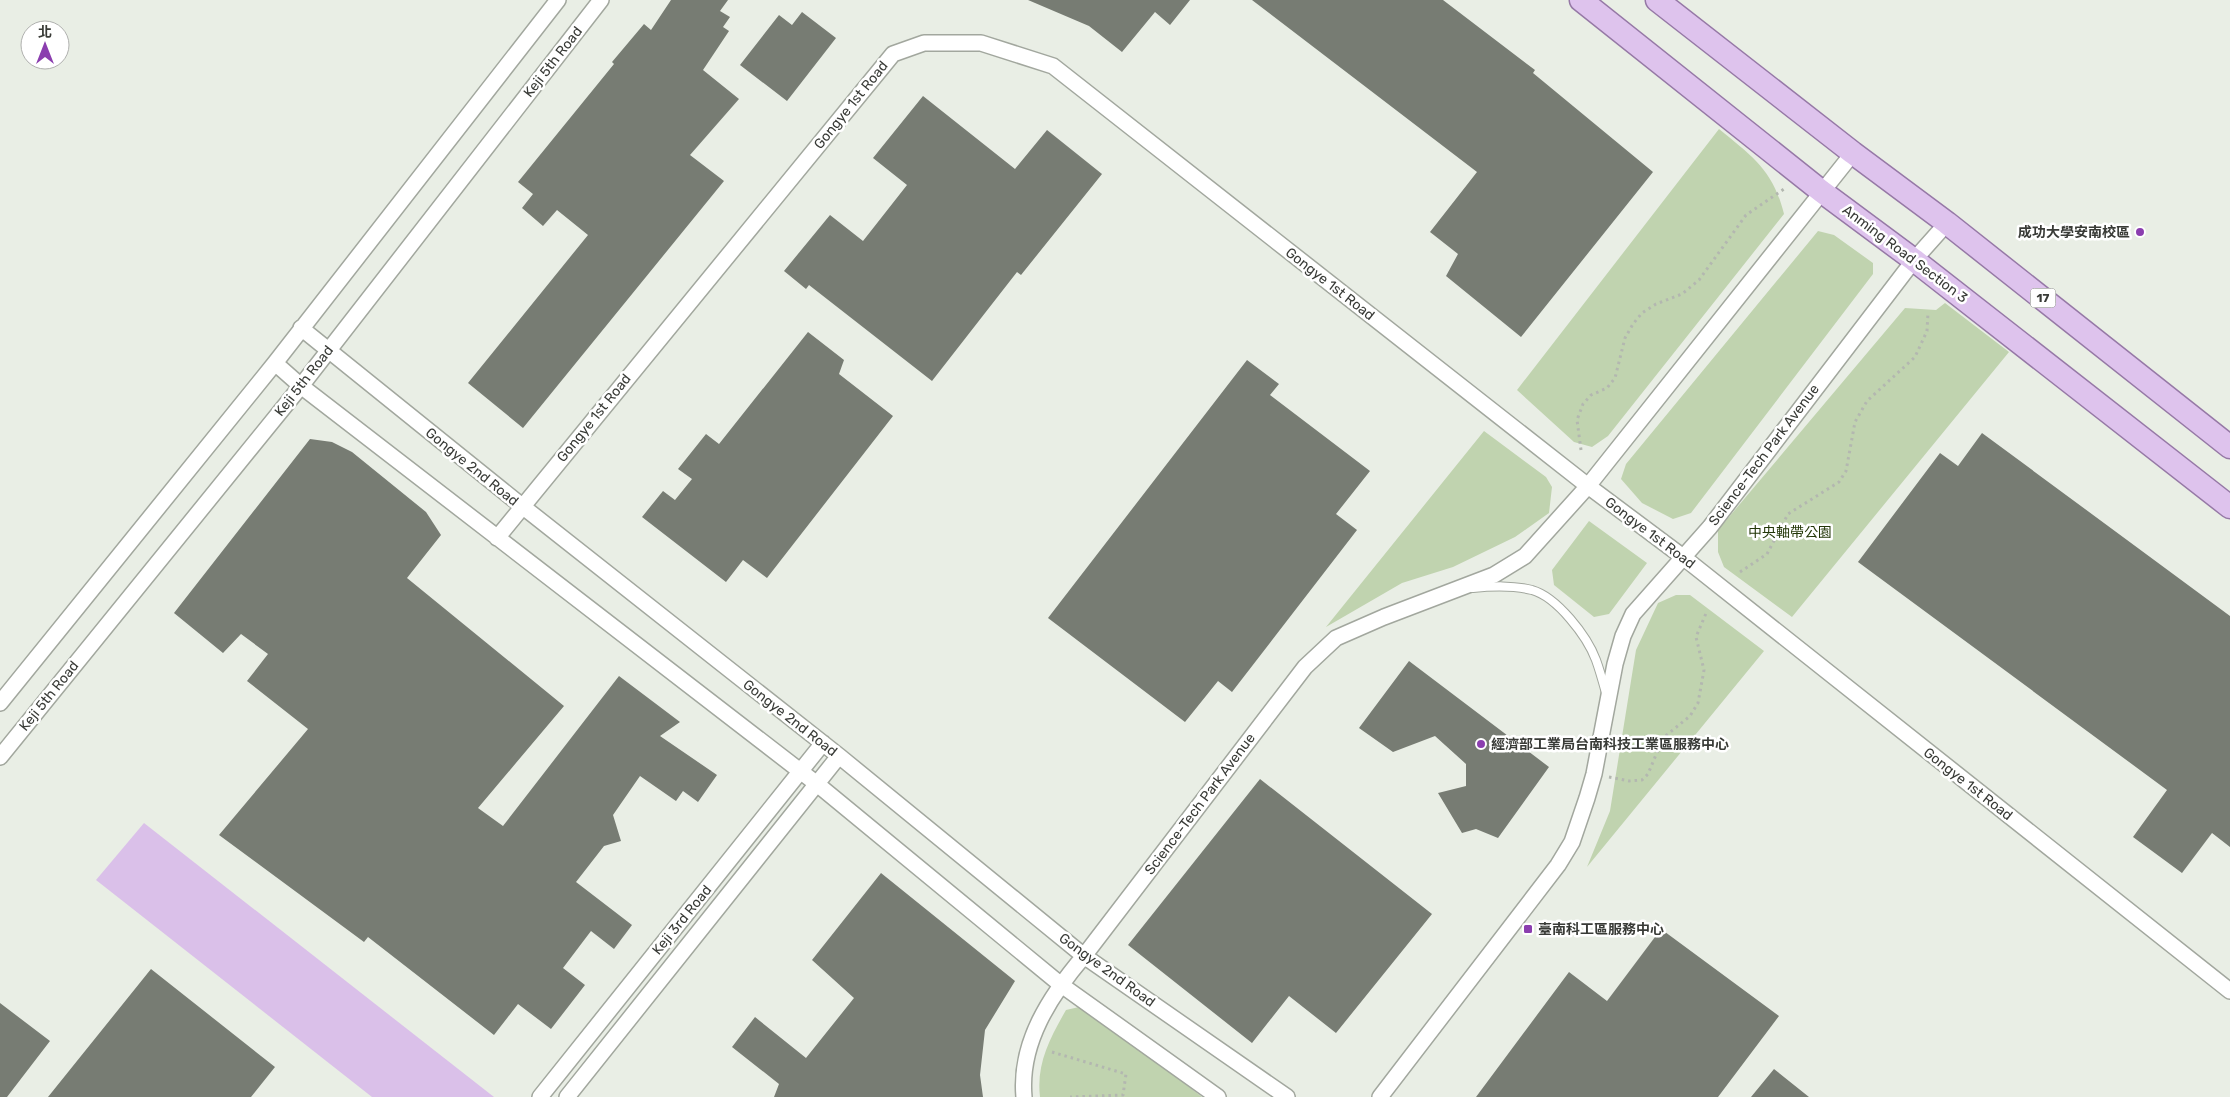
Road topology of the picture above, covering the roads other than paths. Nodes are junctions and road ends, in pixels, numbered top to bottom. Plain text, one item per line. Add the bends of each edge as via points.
1 (558, 0) edge
2 (601, 0) edge
3 (1581, 0) edge
4 (1657, 0) edge
5 (1853, 153) junction
6 (1821, 191) junction
7 (1947, 223) junction
8 (1914, 260) junction
9 (301, 328) junction
10 (327, 350) junction
11 (275, 363) junction
12 (301, 386) junction
13 (2230, 447) edge
14 (1588, 486) junction
15 (522, 506) junction
16 (2230, 507) edge
17 (497, 538) junction
18 (1683, 557) junction
19 (1461, 589) junction
20 (1608, 700) junction
21 (0, 703) edge
22 (823, 743) junction
23 (0, 756) edge
24 (839, 756) junction
25 (800, 772) junction
26 (817, 784) junction
27 (1084, 956) junction
28 (1060, 984) junction
29 (2230, 991) edge
30 (540, 1097) edge
31 (567, 1097) edge
32 (1024, 1097) edge
33 (1218, 1097) edge
34 (1287, 1097) edge
35 (1380, 1097) edge

1 - 9 street
2 - 10 street, Keji 5th Road
3 - 6 main road, Anming Road Section 3
4 - 5 main road, 17
5 - 6 street, Science-Tech Park Avenue
5 - 7 main road, 17
6 - 8 main road, Anming Road Section 3
6 - 14 street, Science-Tech Park Avenue
7 - 8 street, Science-Tech Park Avenue
7 - 13 main road, 17
8 - 16 main road, Anming Road Section 3
8 - 18 street, Science-Tech Park Avenue via 1710,527
9 - 10 street, Gongye 2nd Road
9 - 11 street
10 - 12 street, Keji 5th Road
10 - 15 street, Gongye 2nd Road
11 - 12 street
11 - 21 street
12 - 17 street
12 - 23 street, Keji 5th Road
14 - 15 street, Gongye 1st Road via 1053,66 981,43 924,43 893,54
14 - 18 street, Gongye 1st Road
14 - 19 street, Science-Tech Park Avenue via 1525,556 1494,575
15 - 17 street, Gongye 1st Road
15 - 22 street, Gongye 2nd Road
17 - 25 street
18 - 20 street, Science-Tech Park Avenue via 1633,614 1623,636
18 - 29 street, Gongye 1st Road
19 - 20 lane, Science-Tech Park Avenue via 1515,587 1534,590 1551,601 1570,618 1596,658
19 - 27 street, Science-Tech Park Avenue via 1336,638 1305,667
20 - 35 street, Science-Tech Park Avenue via 1594,774 1572,842 1558,865
22 - 24 street, Gongye 2nd Road
22 - 25 street, Keji 3rd Road
24 - 26 street, Keji 3rd Road
24 - 27 street, Gongye 2nd Road
25 - 26 street
25 - 30 street, Keji 3rd Road
26 - 28 street
26 - 31 street, Keji 3rd Road
27 - 28 street, Science-Tech Park Avenue
27 - 34 street, Gongye 2nd Road
28 - 32 street, Science-Tech Park Avenue via 1027,1048 1022,1078
28 - 33 street

